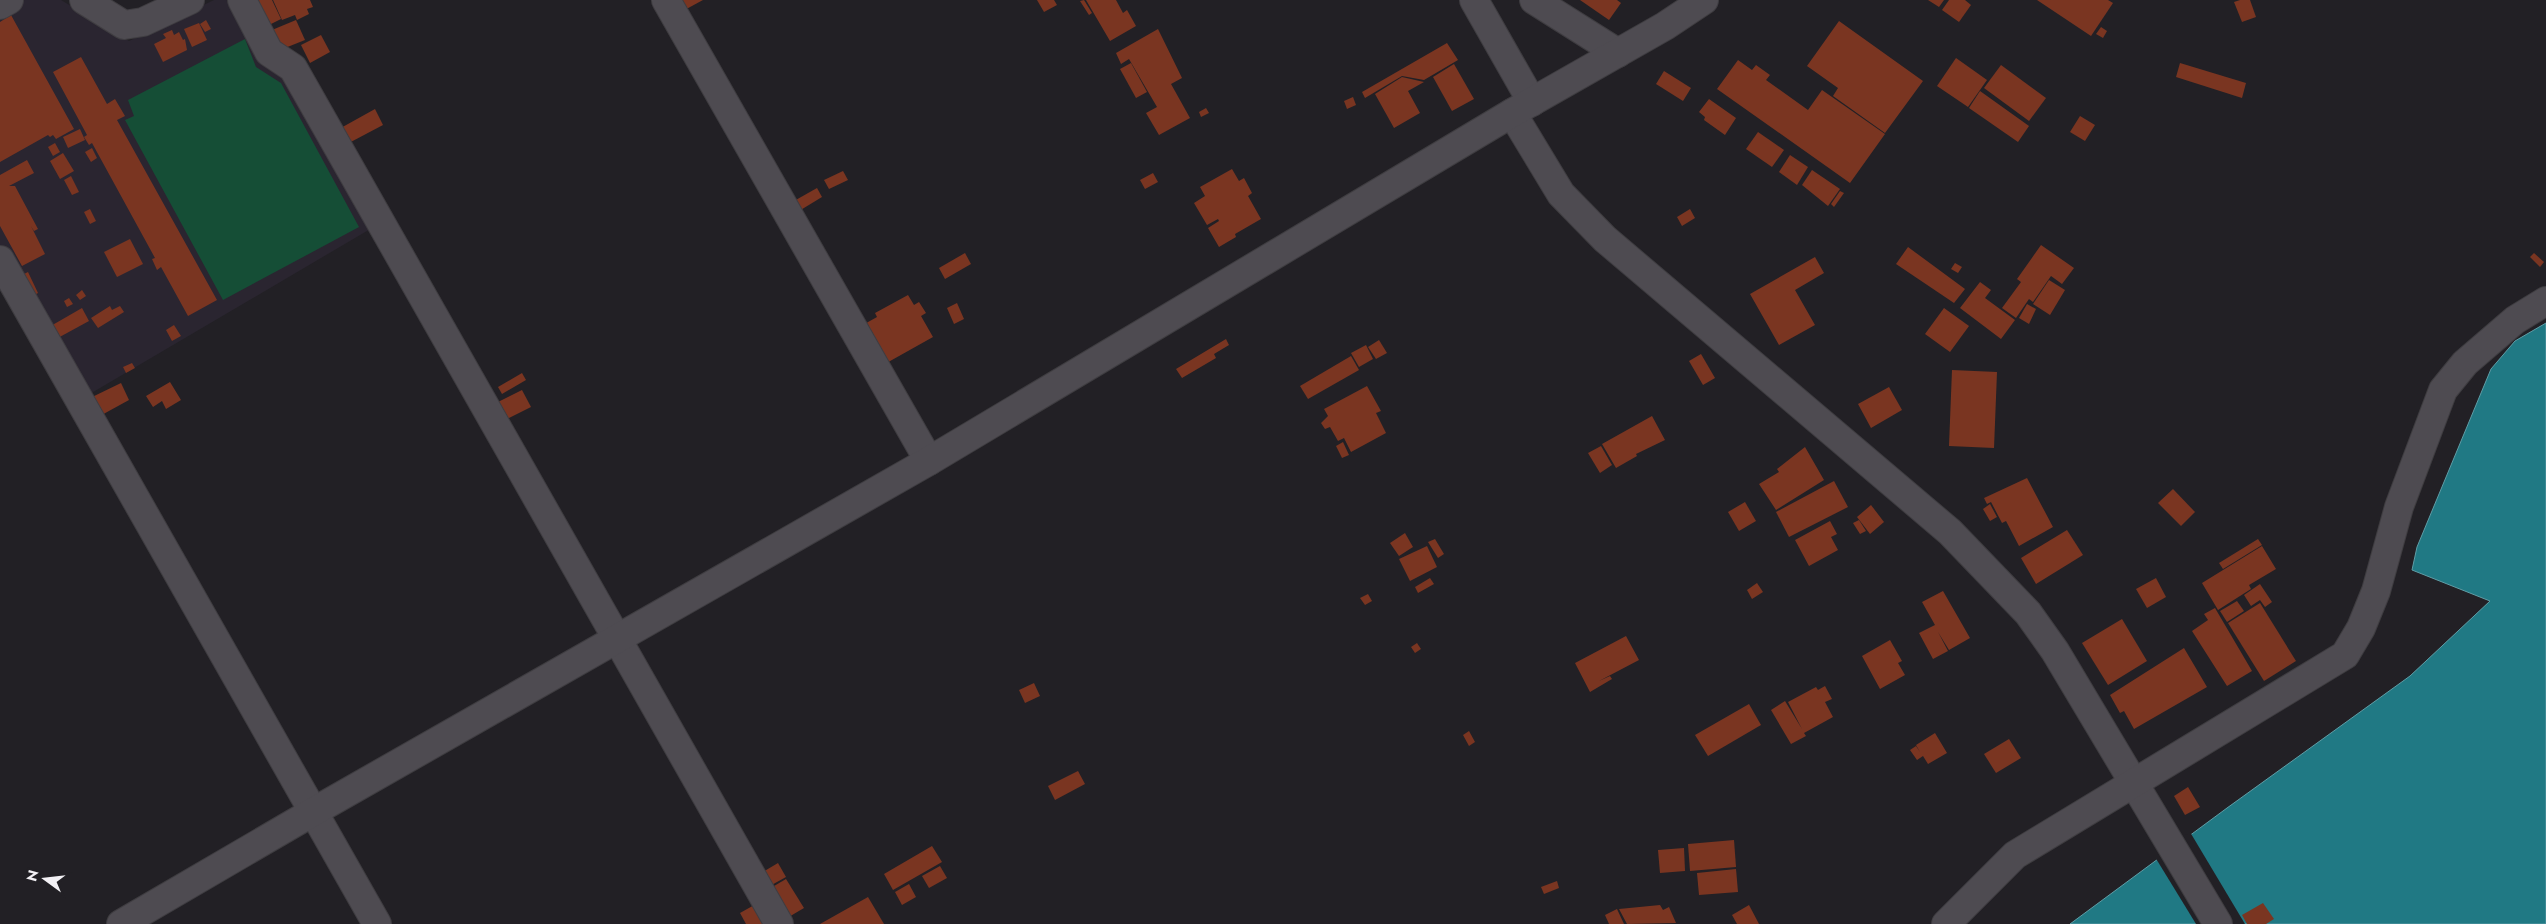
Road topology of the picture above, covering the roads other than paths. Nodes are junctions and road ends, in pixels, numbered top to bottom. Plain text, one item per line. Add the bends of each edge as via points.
1 (9, 0) edge
2 (84, 0) edge
3 (190, 0) edge
4 (242, 0) edge
5 (666, 0) edge
6 (1474, 0) edge
7 (1534, 0) edge
8 (1704, 0) edge
9 (0, 5) edge
10 (1618, 53) junction
11 (1522, 108) junction
12 (0, 260) edge
13 (2546, 301) edge
14 (929, 461) junction
15 (617, 638) junction
16 (2134, 784) junction
17 (312, 812) junction
18 (122, 924) edge
19 (377, 924) edge
20 (779, 924) edge
21 (1946, 924) edge
22 (2218, 924) edge

1 - 9 street
2 - 3 street via 124,25 143,22
4 - 15 street via 269,52 293,68
5 - 14 street
6 - 11 street
7 - 10 street
8 - 10 street
10 - 11 street
11 - 14 street
11 - 16 street via 1561,194 1605,239 1950,532 2028,613 2055,651
12 - 17 street
13 - 16 street via 2515,320 2465,363 2443,390 2399,506 2376,591 2361,628 2345,655
14 - 15 street
15 - 17 street
15 - 20 street
16 - 21 street via 2015,855
16 - 22 street
17 - 18 street
17 - 19 street

